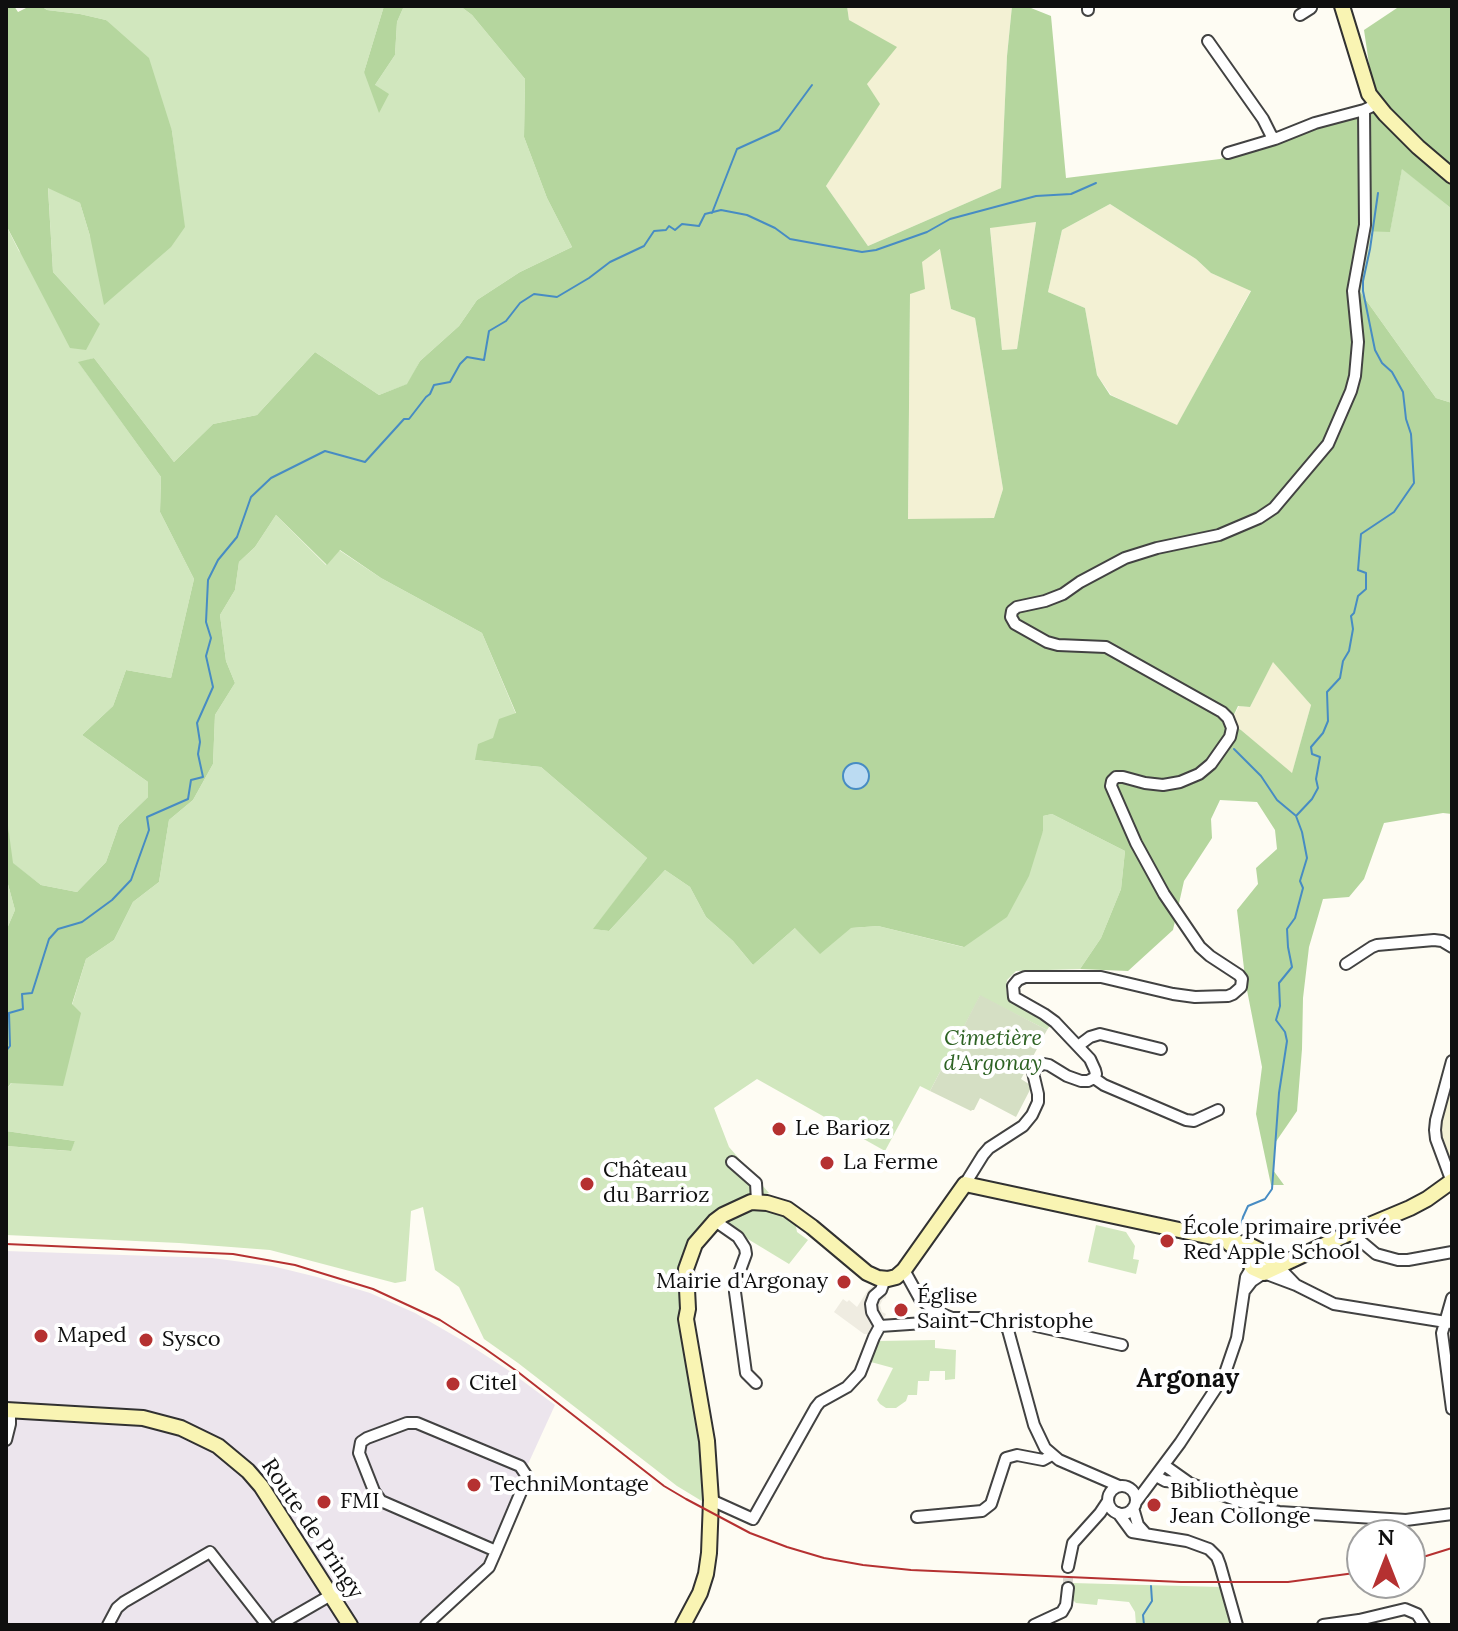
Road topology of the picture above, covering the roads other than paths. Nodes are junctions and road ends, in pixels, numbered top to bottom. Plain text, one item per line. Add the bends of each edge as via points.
1 (1310, 6) edge
2 (1342, 6) edge
3 (1300, 15) dead end
4 (1208, 41) dead end
5 (1371, 107) junction
6 (1275, 139) junction
7 (1228, 153) dead end
8 (1452, 176) edge
9 (1452, 947) edge
10 (1346, 964) dead end
11 (1078, 1046) junction
12 (1161, 1049) dead end
13 (1452, 1061) edge
14 (1094, 1078) junction
15 (1218, 1110) dead end
16 (732, 1162) dead end
17 (1452, 1182) edge
18 (965, 1184) junction
19 (757, 1201) junction
20 (715, 1221) junction
21 (1348, 1234) junction
22 (1224, 1240) junction
23 (1452, 1252) edge
24 (1281, 1262) junction
25 (904, 1270) junction
26 (1259, 1271) junction
27 (882, 1278) junction
28 (1296, 1285) junction
29 (1452, 1298) edge
30 (946, 1316) junction
31 (1448, 1322) edge
32 (1005, 1325) junction
33 (880, 1326) junction
34 (1122, 1345) dead end
35 (756, 1383) dead end
36 (1452, 1409) edge
37 (8, 1410) edge
38 (6, 1440) edge
39 (1052, 1455) junction
40 (1164, 1465) junction
41 (1098, 1476) junction
42 (1155, 1477) junction
43 (1189, 1483) junction
44 (1124, 1487) junction
45 (711, 1500) junction
46 (1108, 1500) junction
47 (1134, 1505) junction
48 (1117, 1513) junction
49 (1452, 1514) edge
50 (917, 1517) dead end
51 (1095, 1519) junction
52 (1146, 1534) junction
53 (496, 1551) junction
54 (1068, 1567) tunnel mouth
55 (1068, 1588) tunnel mouth
56 (331, 1595) junction
57 (108, 1625) edge
58 (267, 1625) edge
59 (279, 1625) edge
60 (350, 1625) edge
61 (426, 1625) edge
62 (683, 1625) edge
63 (1034, 1625) edge
64 (1237, 1625) edge
65 (1323, 1625) edge
66 (1424, 1625) edge

1 - 3 street
2 - 5 street
4 - 6 street
5 - 6 street
5 - 8 street
5 - 11 street via 1365,225 1353,291 1355,376 1328,444 1274,508 1259,518 1219,535 1125,558 1063,594 1012,611 1015,624 1047,642 1106,647 1222,712 1232,728 1199,774 1163,785 1116,777 1111,790 1164,894 1200,947 1239,975 1241,987 1228,996 1195,997 1101,977 1018,980 1014,997 1050,1017
6 - 7 street
9 - 10 street via 1434,940 1377,945
11 - 12 street via 1100,1034
11 - 14 street via 1093,1064
13 - 17 street via 1435,1130
14 - 15 street via 1186,1120
14 - 18 street via 1081,1081 1049,1065 1035,1067 1038,1102 1032,1115 989,1148
16 - 19 street via 754,1181
17 - 21 street via 1410,1208
18 - 22 street
18 - 25 street
19 - 20 street
19 - 27 street via 794,1213 867,1273
20 - 35 street via 745,1248 734,1288 746,1373
20 - 45 street via 695,1244 685,1279
21 - 23 street via 1376,1254 1398,1260
21 - 24 street
22 - 24 street via 1249,1245
22 - 26 street
24 - 26 street
24 - 28 street
25 - 27 street
25 - 30 street via 920,1299
26 - 28 street
26 - 40 street via 1244,1292 1224,1376
27 - 33 street via 871,1304
28 - 31 street via 1334,1304
29 - 31 street
30 - 32 street via 993,1318
30 - 33 street via 939,1322
31 - 36 street via 1443,1345
32 - 34 street via 1014,1321
32 - 39 street via 1034,1425
33 - 45 street via 860,1373 816,1407 753,1519
37 - 38 street
37 - 56 street, Route de Pringy via 143,1418 218,1446 261,1486
39 - 41 street
39 - 50 street via 1043,1460 1006,1458 991,1504 982,1511
40 - 42 street
40 - 43 street
41 - 44 street
41 - 46 street
42 - 43 street
42 - 44 street
42 - 47 street
43 - 49 street via 1279,1512 1406,1520
44 - 46 street via 1111,1491
44 - 47 street via 1134,1492
45 - 62 street via 706,1574
46 - 48 street
46 - 51 street
47 - 48 street
47 - 52 street
48 - 51 street
48 - 52 street via 1132,1532
51 - 54 street via 1073,1543
52 - 64 street via 1199,1544 1213,1553
53 - 53 street via 526,1480 520,1466 414,1422 361,1442 359,1453 381,1501
53 - 61 street via 487,1570
55 - 63 street via 1062,1612
56 - 59 street
56 - 60 street, Route de Pringy
57 - 58 street via 124,1602 210,1552
65 - 66 street via 1405,1609

